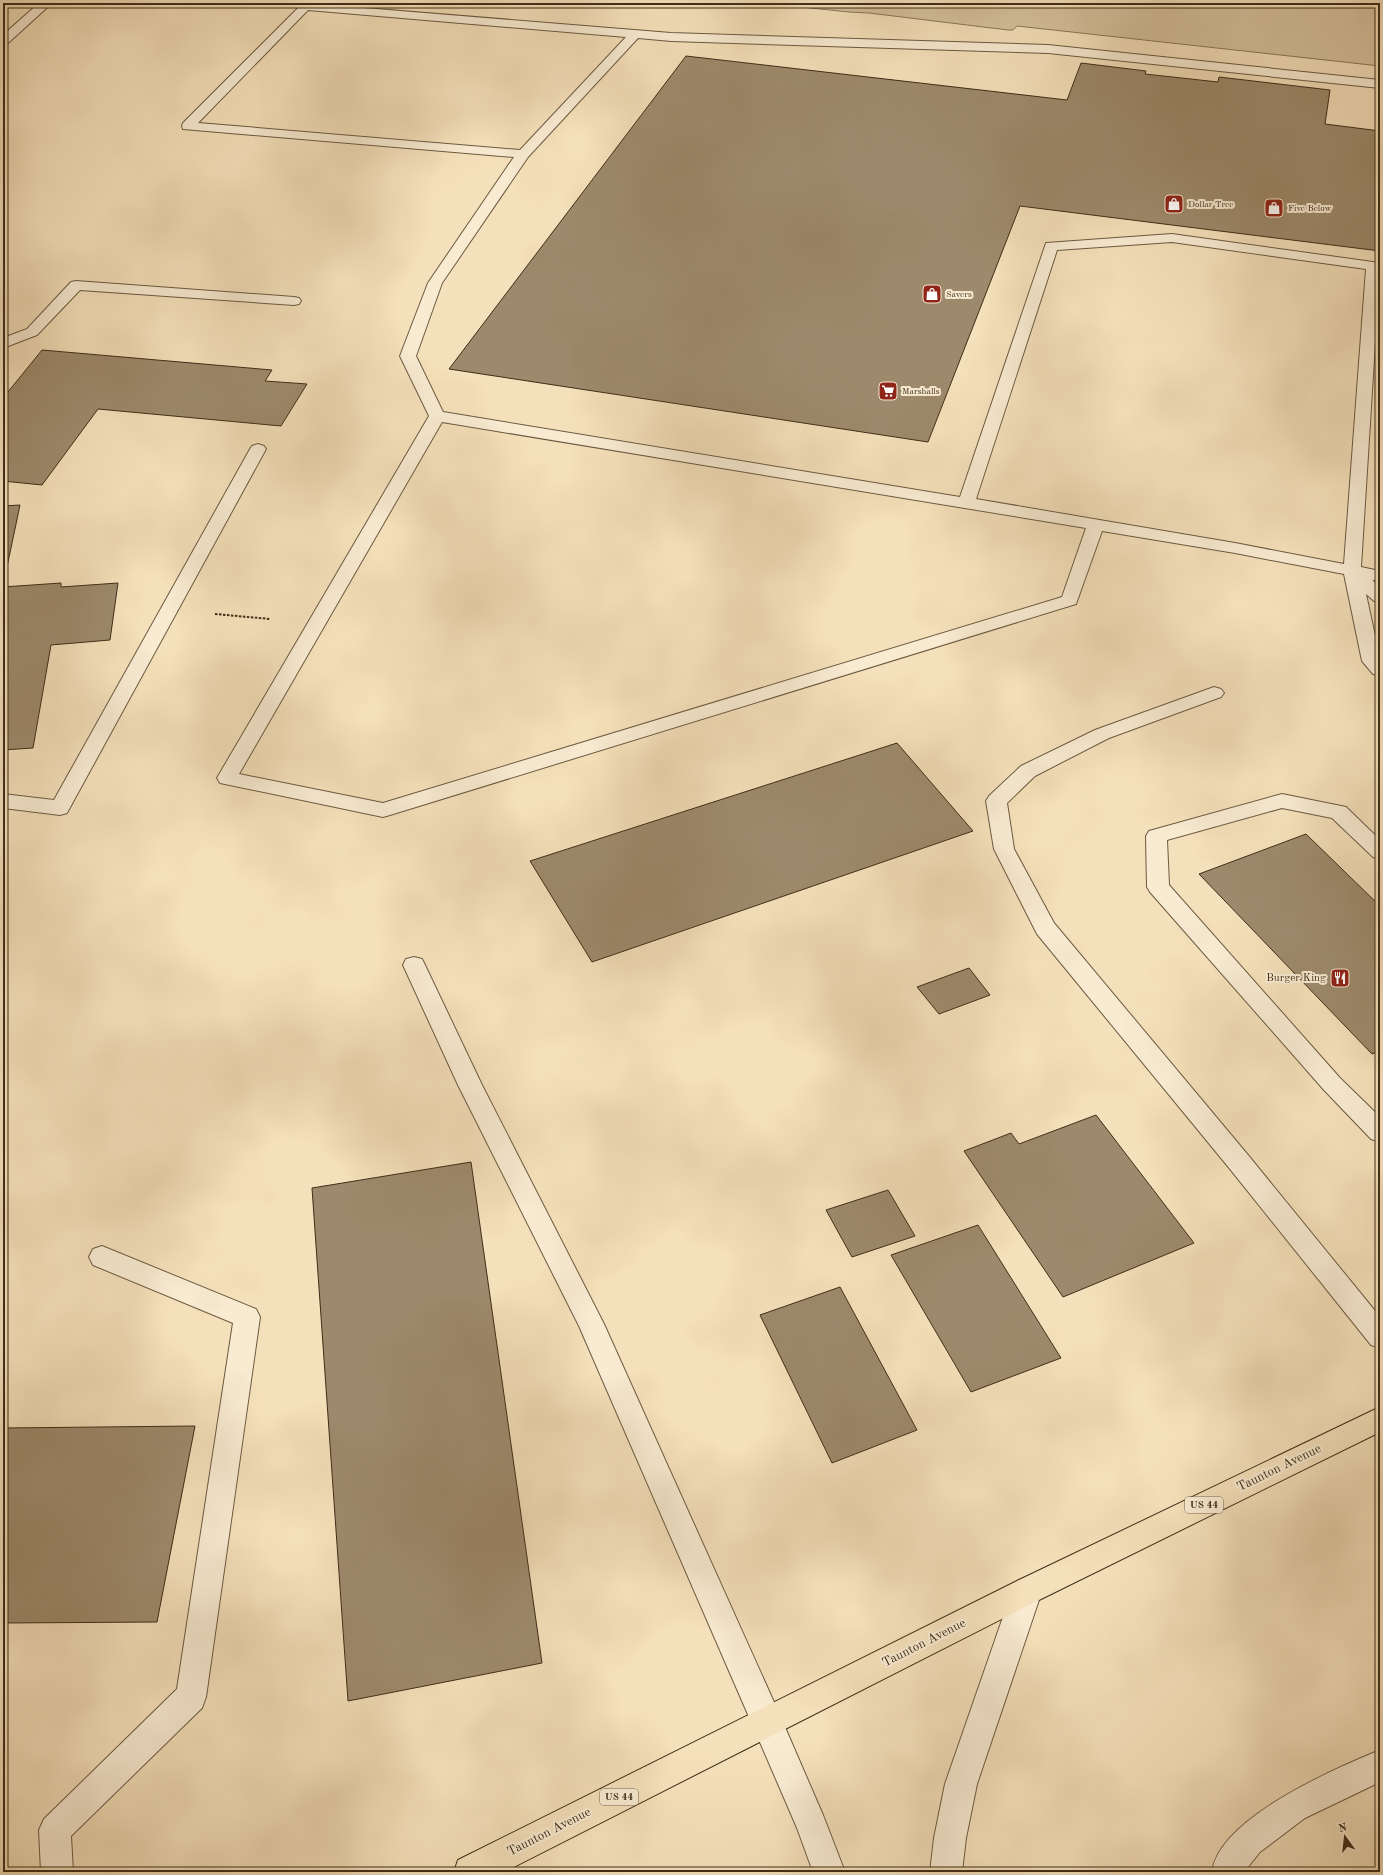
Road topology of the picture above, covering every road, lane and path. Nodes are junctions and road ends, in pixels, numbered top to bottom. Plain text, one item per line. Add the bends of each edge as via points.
1 (46, 3) edge
2 (634, 34) junction
3 (3, 41) edge
4 (1380, 84) edge
5 (523, 154) junction
6 (1376, 266) edge
7 (294, 301) dead end
8 (3, 343) edge
9 (437, 416) junction
10 (258, 449) dead end
11 (966, 503) junction
12 (1096, 524) junction
13 (1352, 571) junction
14 (1380, 576) edge
15 (1380, 597) edge
16 (168, 610) junction
17 (317, 623) junction
18 (1380, 670) edge
19 (1214, 693) dead end
20 (3, 801) edge
21 (1380, 852) edge
22 (414, 965) dead end
23 (1380, 1132) edge
24 (102, 1257) dead end
25 (1380, 1337) edge
26 (1380, 1420) edge
27 (1027, 1591) junction
28 (767, 1722) junction
29 (1380, 1766) edge
30 (490, 1867) edge
31 (57, 1872) edge
32 (829, 1872) edge
33 (946, 1872) edge
34 (1228, 1872) edge

1 - 3 street
2 - 4 street via 1048,49
2 - 5 street
2 - 5 street via 305,6 188,126
5 - 9 street via 435,283 408,356
6 - 11 street via 1172,238 1051,246
6 - 13 street
7 - 8 street via 76,285 32,332
9 - 11 street
9 - 17 street
10 - 16 street
11 - 12 street
12 - 13 street
12 - 17 street via 1070,600 383,810 228,778
13 - 14 street
13 - 15 street
13 - 18 street via 1371,661
16 - 17 path
16 - 20 street via 60,808
19 - 25 street via 1102,734 1028,771 996,801 1004,849 1045,928
21 - 23 street via 1339,812 1282,801 1156,836 1158,887 1332,1084
22 - 28 street via 470,1086 592,1324
24 - 31 street via 247,1317 191,1697 56,1830
26 - 27 highway, Taunton Avenue / US 44
27 - 28 highway, Taunton Avenue / US 44
27 - 33 street via 962,1784 950,1838
28 - 30 highway, Taunton Avenue / US 44
28 - 32 street
29 - 34 street via 1294,1807 1249,1841 1229,1864

